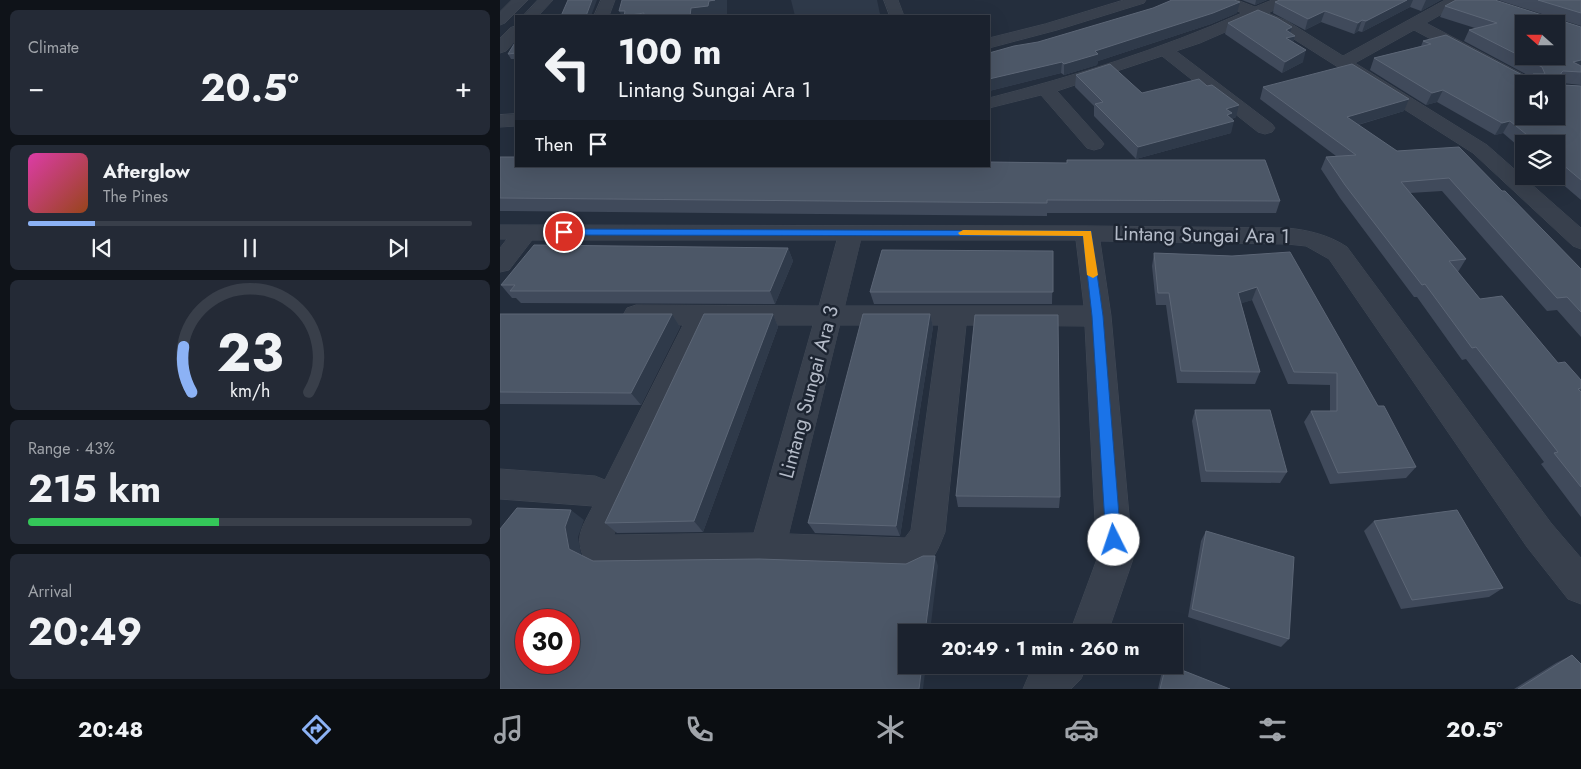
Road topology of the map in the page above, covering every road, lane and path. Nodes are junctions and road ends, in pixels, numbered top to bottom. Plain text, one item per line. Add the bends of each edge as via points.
1 (521, 0) edge
2 (546, 0) edge
3 (608, 0) edge
4 (891, 0) edge
5 (1139, 0) edge
6 (1224, 0) edge
7 (1284, 0) edge
8 (1456, 0) edge
9 (1256, 12) junction
10 (531, 15) edge
11 (602, 15) edge
12 (897, 15) edge
13 (515, 19) edge
14 (500, 20) edge
15 (1414, 23) junction
16 (515, 33) edge
17 (990, 43) edge
18 (1164, 50) junction
19 (503, 57) edge
20 (1345, 62) junction
21 (1515, 77) edge
22 (1045, 89) junction
23 (990, 103) edge
24 (515, 120) edge
25 (500, 121) edge
26 (1265, 128) dead end
27 (1094, 144) dead end
28 (500, 232) edge
29 (526, 232) junction
30 (851, 233) junction
31 (1087, 233) junction
32 (1581, 242) edge
33 (500, 264) edge
34 (615, 315) edge
35 (701, 315) junction
36 (830, 316) junction
37 (954, 316) junction
38 (1098, 316) junction
39 (500, 484) edge
40 (532, 488) junction
41 (595, 491) dead end
42 (511, 516) edge
43 (767, 550) junction
44 (1581, 586) edge
45 (1091, 624) edge
46 (1058, 674) edge
47 (1042, 689) edge

1 - 14 street
2 - 10 street
3 - 11 street
4 - 12 street
5 - 17 street
6 - 9 street
7 - 9 street
8 - 15 street
9 - 18 street
9 - 20 street
13 - 14 street
15 - 20 street
15 - 21 street
16 - 19 street
18 - 22 street
18 - 26 street
20 - 32 street via 1480,149
22 - 23 street
22 - 27 street
24 - 25 street
28 - 29 street, Lintang Sungai Ara 1
29 - 30 street, Lintang Sungai Ara 1
29 - 33 street
30 - 31 street, Lintang Sungai Ara 1
30 - 36 street, Lintang Sungai Ara 3
31 - 38 street
31 - 44 street, Lintang Sungai Ara 1 via 1287,236 1302,237 1329,246 1338,253 1539,535
34 - 35 street
35 - 36 street
35 - 43 street via 596,535 596,546 606,552
36 - 37 street
36 - 43 street, Lintang Sungai Ara 3
37 - 38 street
37 - 43 street via 928,532 921,547 910,555
38 - 45 street via 1115,559
39 - 40 street
40 - 41 street
40 - 42 street
46 - 47 street

